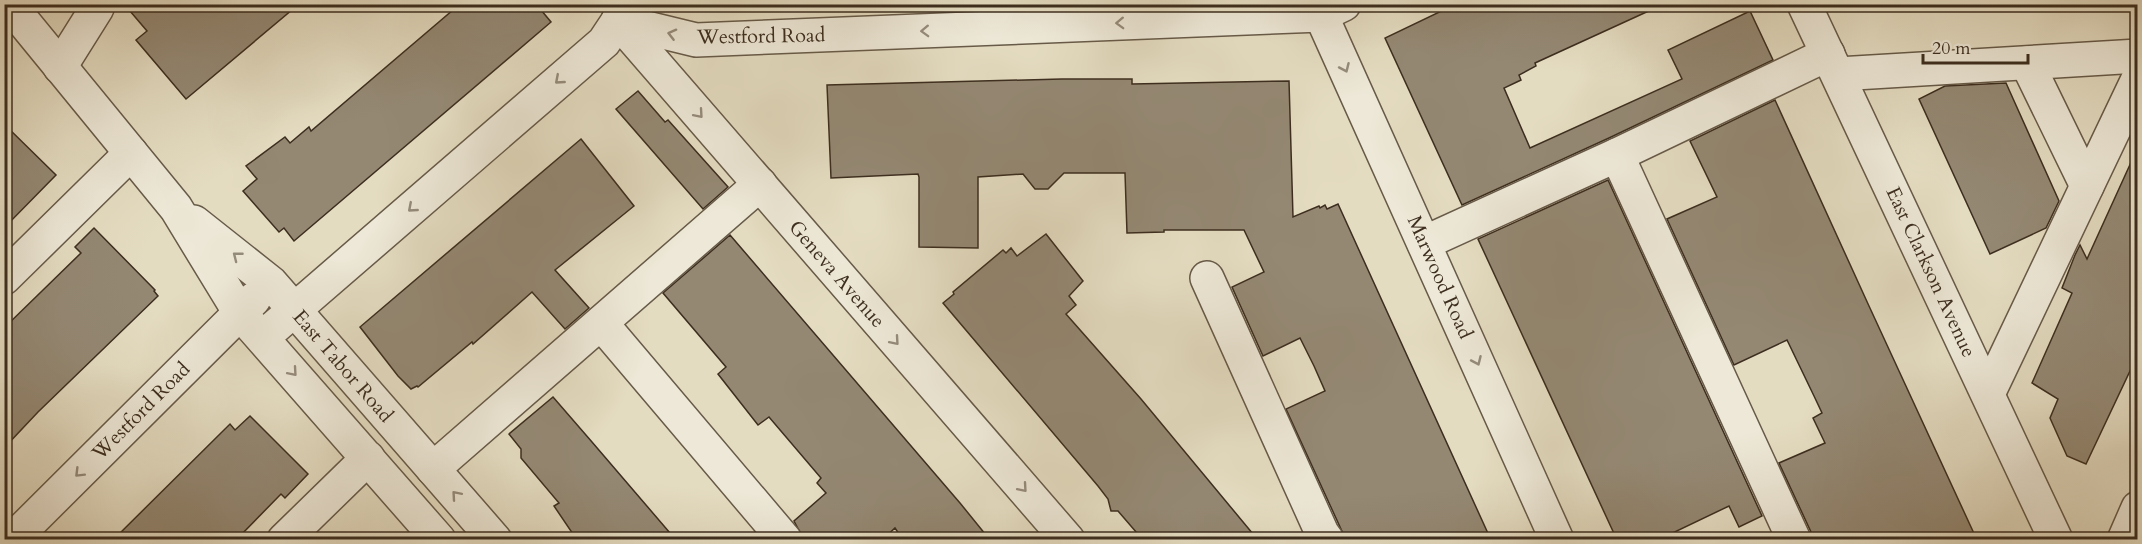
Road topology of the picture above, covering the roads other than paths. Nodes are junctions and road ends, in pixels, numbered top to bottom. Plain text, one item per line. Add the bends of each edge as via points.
1 (9, 4) edge
2 (94, 4) edge
3 (1804, 4) edge
4 (4, 8) edge
5 (1333, 10) edge
6 (621, 13) edge
7 (2138, 56) edge
8 (2027, 63) junction
9 (1833, 64) junction
10 (60, 67) junction
11 (2138, 79) edge
12 (130, 153) junction
13 (1617, 155) junction
14 (760, 184) junction
15 (2087, 186) junction
16 (176, 208) junction
17 (1424, 243) junction
18 (4, 278) edge
19 (1207, 278) dead end
20 (271, 283) junction
21 (295, 310) junction
22 (240, 313) junction
23 (601, 322) junction
24 (263, 337) junction
25 (1988, 394) junction
26 (368, 458) junction
27 (434, 469) junction
28 (2138, 508) edge
29 (12, 540) edge
30 (284, 540) edge
31 (439, 540) edge
32 (495, 540) edge
33 (785, 540) edge
34 (1068, 540) edge
35 (1327, 540) edge
36 (1557, 540) edge
37 (1794, 540) edge
38 (2056, 540) edge
39 (2124, 540) edge

1 - 4 street
1 - 10 street, East Tabor Road
2 - 10 street via 97,8
3 - 9 street, East Clarkson Avenue
5 -> 6 street, Westford Road via 696,40
5 -> 17 street, Marwood Road
6 -> 14 street, Geneva Avenue
6 -> 21 street via 604,42
7 - 8 street
8 - 9 street
8 - 15 street
9 - 13 street
9 - 25 street, East Clarkson Avenue
10 - 12 street, East Tabor Road
11 - 15 street
12 - 16 street, East Tabor Road
12 - 18 street
13 - 17 street
13 - 37 street
14 - 23 street
14 -> 34 street, Geneva Avenue
15 - 25 street
20 -> 16 street, East Tabor Road
16 - 22 street, East Tabor Road
17 -> 36 street, Marwood Road
19 - 35 street
20 - 21 street, East Tabor Road
20 - 22 street, Westford Road
21 - 24 street
21 - 27 street, East Tabor Road
22 - 24 street, East Tabor Road
22 -> 29 street, Westford Road
23 - 27 street
23 - 33 street
24 -> 26 street, East Tabor Road
25 - 38 street, East Clarkson Avenue
26 - 30 street
26 - 31 street, East Tabor Road
32 -> 27 street, East Tabor Road
28 - 39 street

